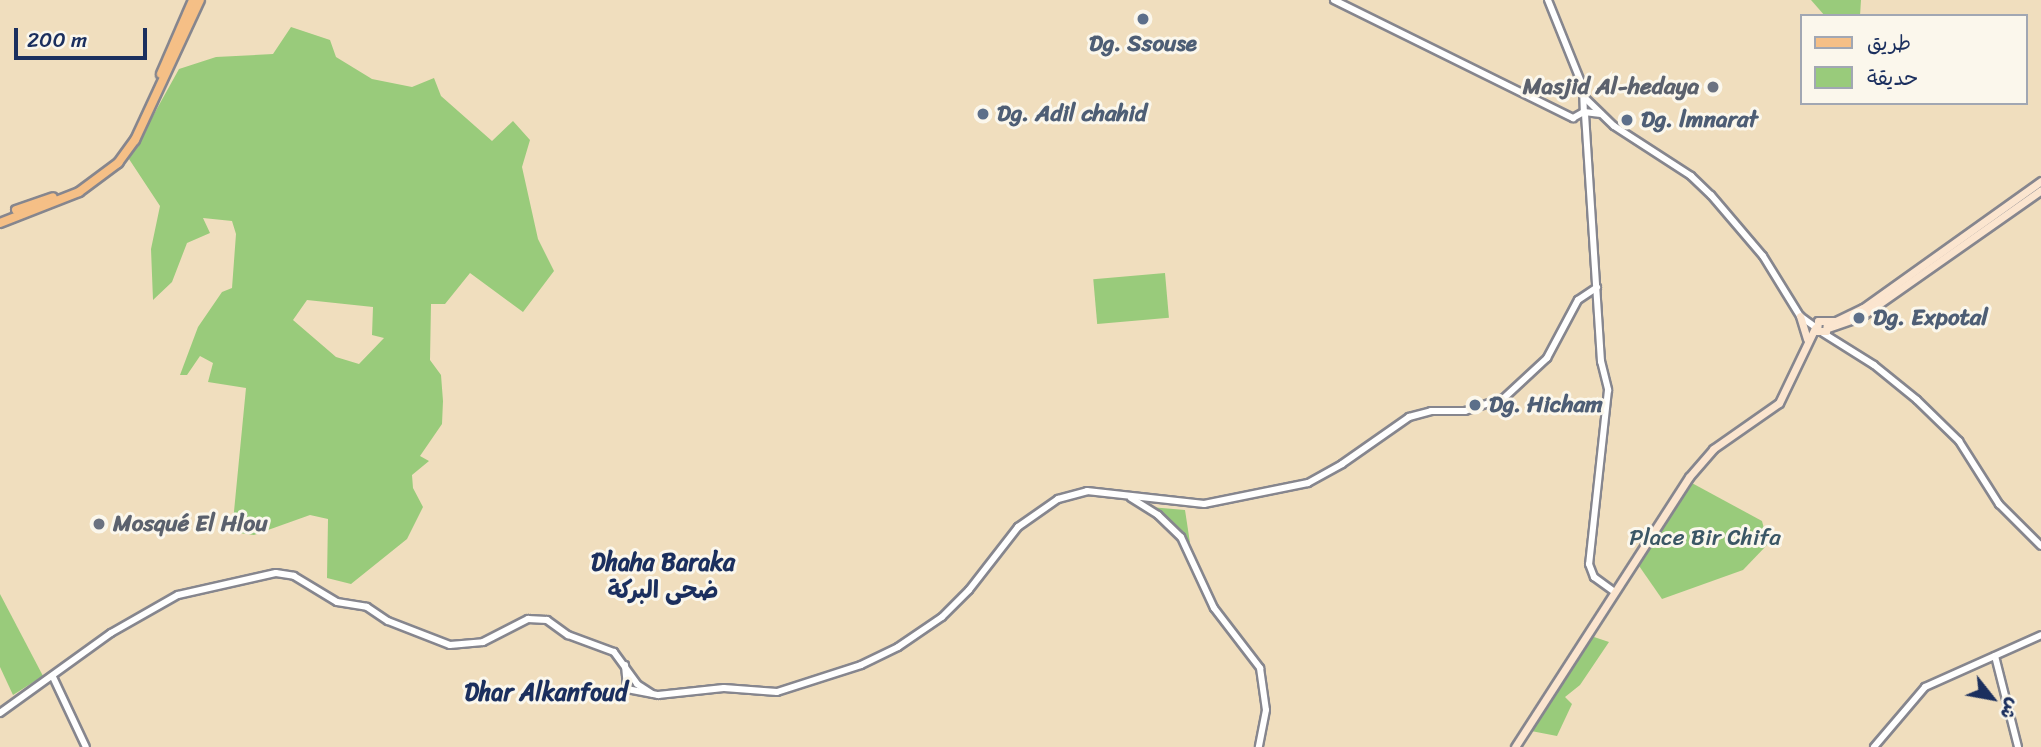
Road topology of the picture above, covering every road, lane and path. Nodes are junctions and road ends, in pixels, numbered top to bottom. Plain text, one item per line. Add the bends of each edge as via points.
1 (193, 0) edge
2 (200, 0) edge
3 (1334, 0) edge
4 (1548, 0) edge
5 (1589, 110) junction
6 (2041, 181) edge
7 (2041, 190) edge
8 (0, 217) edge
9 (0, 223) edge
10 (1597, 287) junction
11 (1799, 315) junction
12 (1822, 328) junction
13 (1807, 339) junction
14 (1804, 350) junction
15 (1125, 496) junction
16 (2041, 546) edge
17 (1613, 591) junction
18 (2041, 635) edge
19 (1995, 656) junction
20 (53, 677) junction
21 (0, 713) edge
22 (86, 747) edge
23 (1259, 747) edge
24 (1515, 747) edge
25 (1874, 747) edge
26 (2018, 747) edge

1 - 8 main road via 137,125 118,156 74,189
2 - 9 main road via 128,152 79,192
3 - 5 street via 1573,118
4 - 5 street
5 - 10 street
5 - 11 street via 1711,195 1763,256
6 - 12 main road via 1863,308
7 - 12 main road via 1862,316
10 - 15 street via 1578,300 1548,358 1504,398 1465,411 1409,416 1342,464 1293,488 1199,504
10 - 17 street via 1601,361 1608,390 1589,564 1594,577
11 - 12 street
11 - 13 main road
12 - 13 main road
12 - 14 main road
12 - 16 street via 1912,396 1959,441 1999,504
13 - 14 main road
14 - 17 main road via 1779,403 1703,458
15 - 20 street via 1075,492 1040,509 1018,527 948,611 909,641 861,666 776,692 724,688 651,693 633,684 625,665 608,648 568,635 543,619 518,622 483,642 450,645 388,621 367,607 337,602 295,576 276,573 178,594 111,633
15 - 23 street via 1158,514 1181,537 1214,608 1259,668 1266,710
17 - 24 main road
18 - 19 street
19 - 25 street via 1925,687
19 - 26 street
20 - 21 street
20 - 22 street

